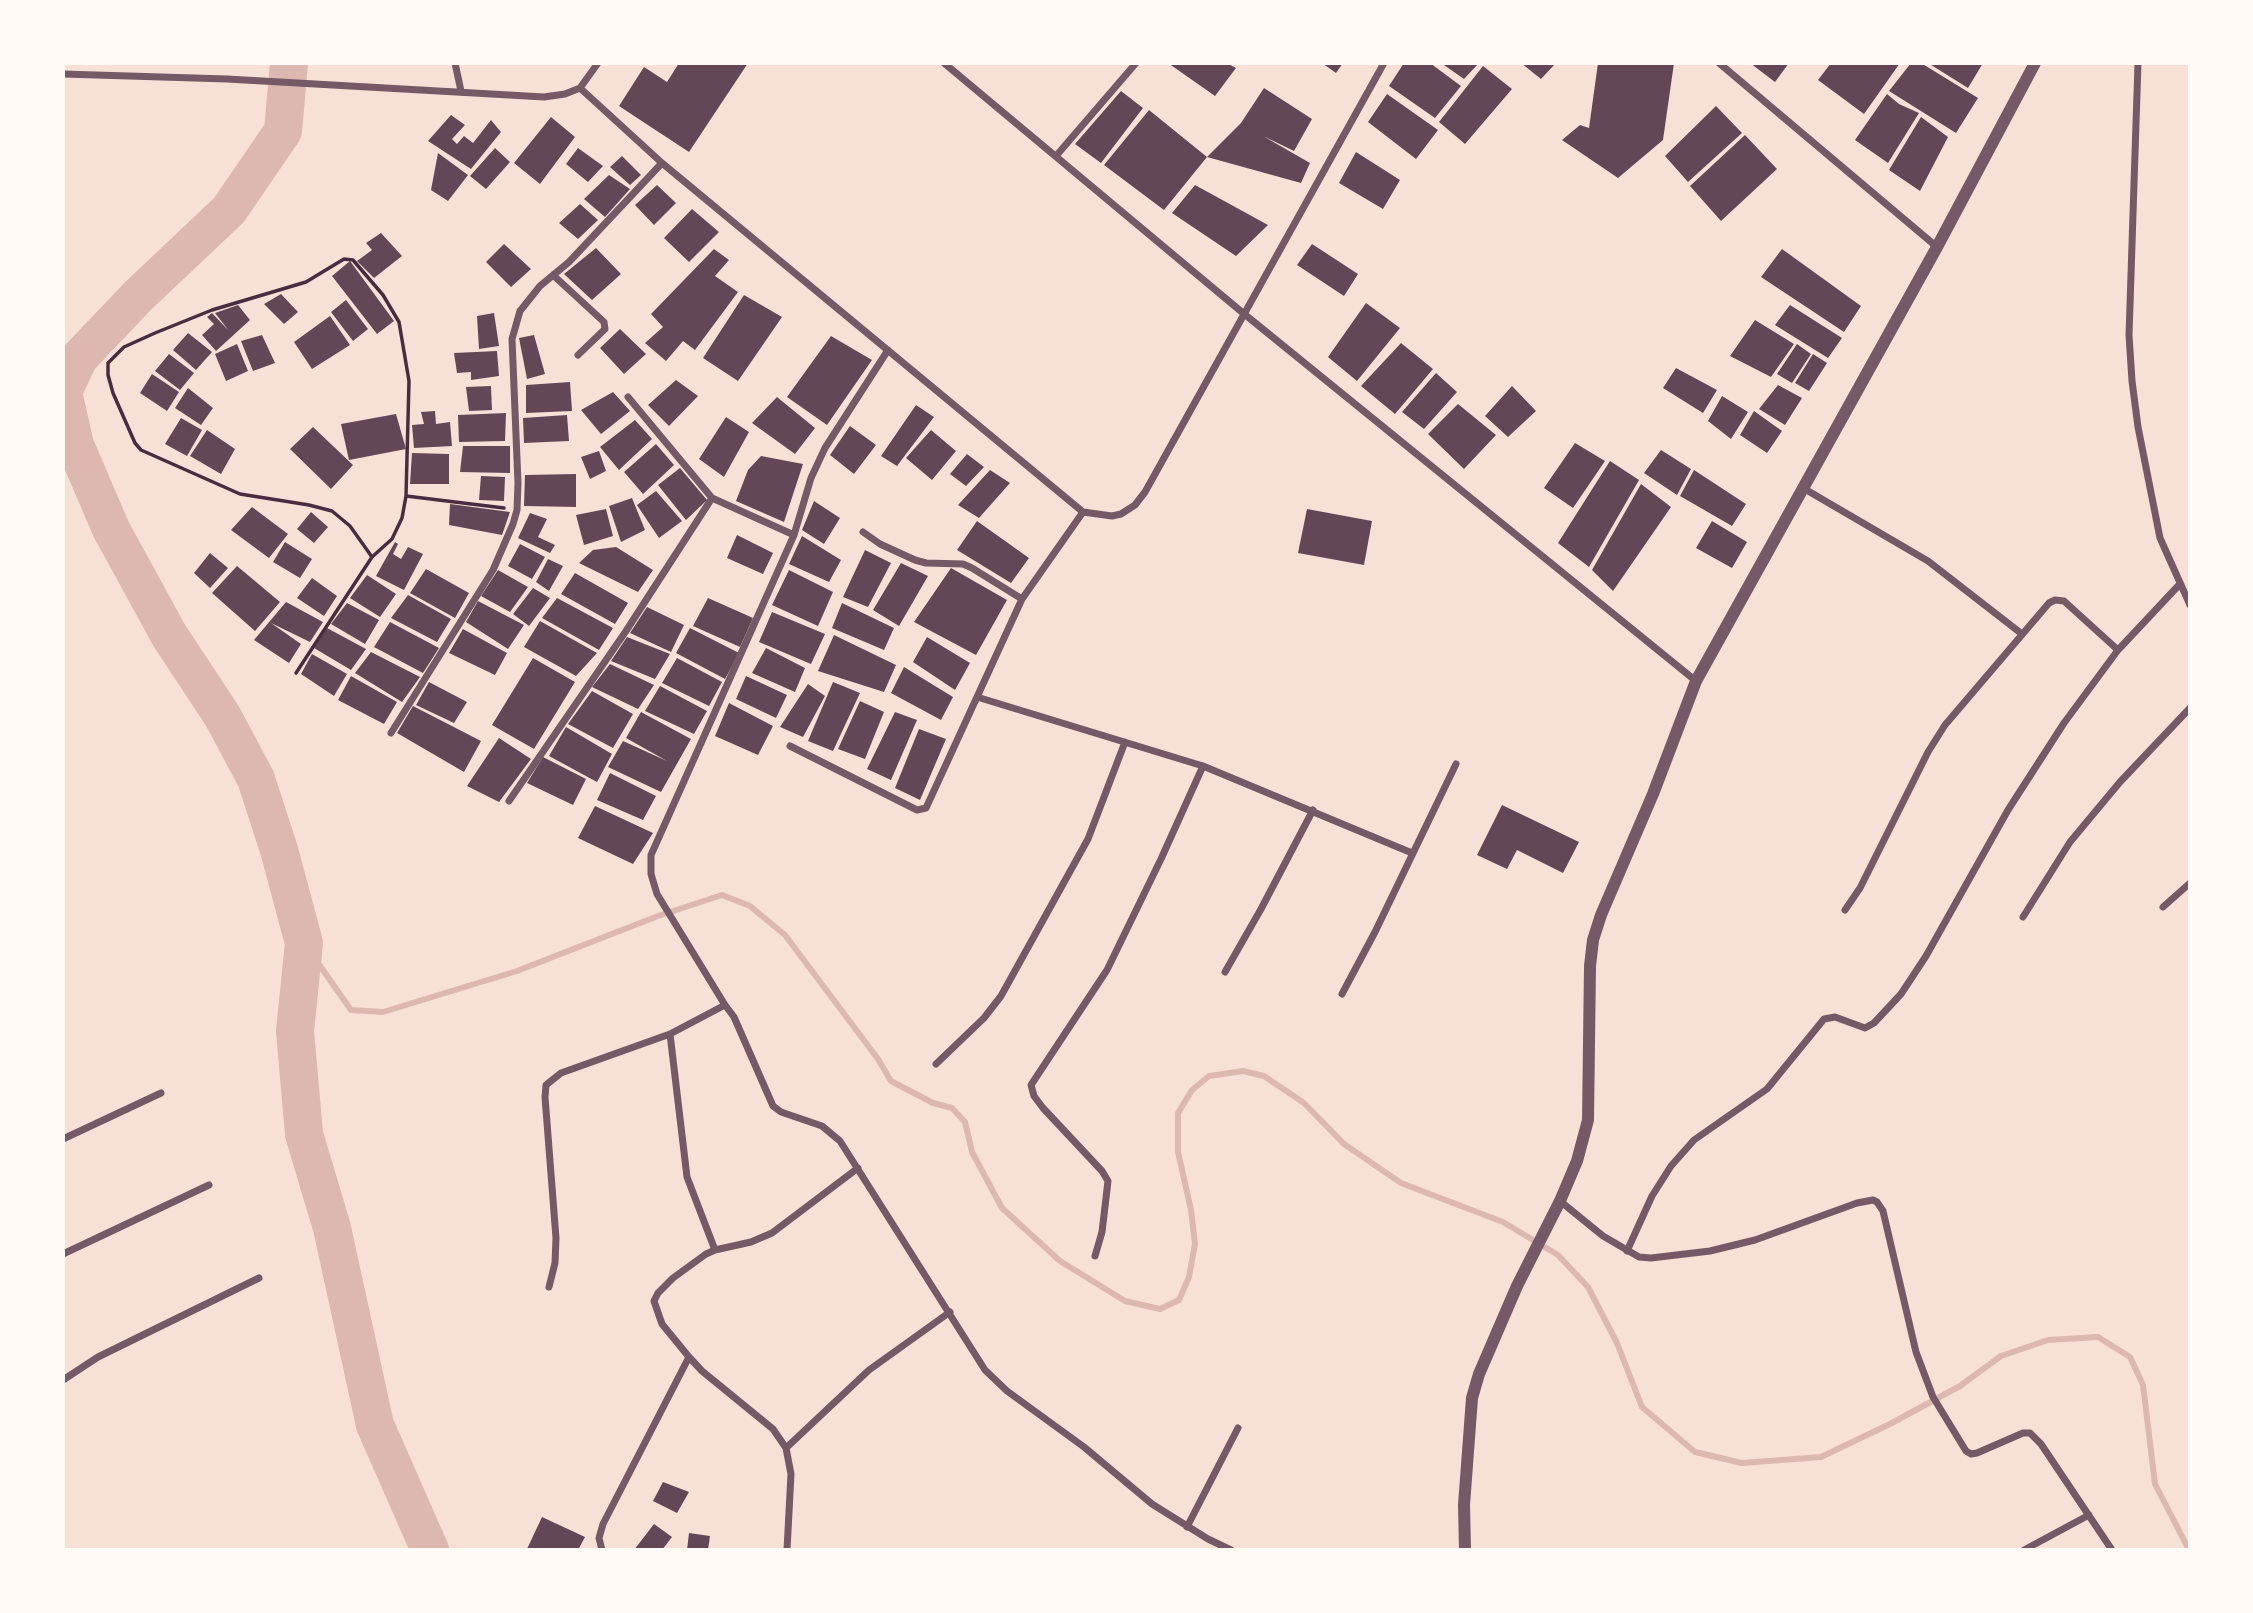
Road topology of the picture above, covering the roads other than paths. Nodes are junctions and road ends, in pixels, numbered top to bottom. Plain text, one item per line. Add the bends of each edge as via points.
1 (455, 63) edge
2 (598, 63) edge
3 (944, 63) edge
4 (1136, 63) edge
5 (1384, 63) edge
6 (1719, 63) edge
7 (2035, 63) edge
8 (2138, 63) edge
9 (63, 74) edge
10 (580, 88) junction
11 (461, 91) junction
12 (1056, 156) junction
13 (662, 163) junction
14 (1937, 247) junction
15 (553, 275) junction
16 (1243, 313) junction
17 (888, 350) junction
18 (578, 355) dead end
19 (628, 397) dead end
20 (1803, 488) junction
21 (712, 498) junction
22 (1083, 512) junction
23 (863, 532) dead end
24 (794, 535) junction
25 (2179, 585) junction
26 (1021, 599) junction
27 (2190, 606) edge
28 (2022, 634) junction
29 (2118, 650) junction
30 (1696, 681) junction
31 (977, 697) junction
32 (2190, 708) edge
33 (391, 733) dead end
34 (1125, 742) junction
35 (790, 746) dead end
36 (1456, 764) dead end
37 (1203, 766) junction
38 (509, 801) dead end
39 (1313, 810) junction
40 (1412, 853) junction
41 (2190, 883) edge
42 (2162, 907) dead end
43 (1845, 910) dead end
44 (2023, 917) dead end
45 (1225, 972) dead end
46 (1342, 993) dead end
47 (725, 1005) junction
48 (670, 1034) junction
49 (936, 1064) dead end
50 (161, 1093) dead end
51 (63, 1139) edge
52 (858, 1168) junction
53 (209, 1185) dead end
54 (1560, 1201) junction
55 (715, 1250) junction
56 (1628, 1251) junction
57 (63, 1254) edge
58 (1095, 1256) dead end
59 (259, 1278) dead end
60 (549, 1287) dead end
61 (950, 1312) junction
62 (689, 1357) junction
63 (63, 1380) edge
64 (1238, 1428) dead end
65 (786, 1448) junction
66 (2089, 1515) junction
67 (1187, 1527) junction
68 (603, 1550) edge
69 (787, 1550) edge
70 (1231, 1550) edge
71 (1465, 1550) edge
72 (2024, 1550) edge
73 (2112, 1550) edge

1 - 11 street
2 - 10 street
3 - 12 street
4 - 12 street
5 - 16 street
6 - 14 street
7 - 14 street
8 - 25 street via 2129,335 2132,381 2154,513
9 - 11 street
10 - 11 street via 544,97
10 - 13 street
12 - 16 street
13 - 15 street
13 - 17 street
14 - 20 street
15 - 18 street via 604,321 605,329
15 - 33 street via 520,310 512,339 518,483 513,524 493,570
16 - 22 street via 1135,505 1112,516
16 - 30 street
17 - 22 street
17 - 24 street via 825,449
19 - 21 street
20 - 28 street via 1928,561
20 - 30 street
21 - 24 street
21 - 38 street
22 - 26 street
23 - 26 street via 926,564 963,564
24 - 47 street via 652,855 657,894
25 - 27 street
25 - 29 street
26 - 31 street
28 - 29 street via 2049,603 2059,600
28 - 43 street via 1939,734
29 - 56 street via 2008,810 1901,994 1865,1028 1835,1017 1824,1019 1767,1089 1694,1140 1653,1196
30 - 54 street via 1593,940 1588,1120
31 - 34 street
31 - 35 street via 923,810
32 - 44 street via 2070,842
34 - 37 street
34 - 49 street via 1088,839 1001,996
36 - 40 street
37 - 39 street
37 - 58 street via 1107,970 1031,1084 1043,1108 1108,1181
39 - 40 street
39 - 45 street
40 - 46 street
41 - 42 street
47 - 48 street
47 - 52 street via 773,1106 832,1132
48 - 55 street via 687,1177
48 - 60 street via 561,1073 547,1085 556,1253
50 - 51 street
52 - 55 street via 772,1233
52 - 61 street
53 - 57 street
54 - 56 street
54 - 71 street via 1517,1286 1472,1398
55 - 62 street via 673,1278 654,1301 662,1324
56 - 66 street via 1651,1258 1710,1251 1755,1240 1857,1203 1877,1202 1883,1211 1916,1352 1933,1397 1966,1451 1977,1453 2030,1433
59 - 63 street via 98,1357
61 - 65 street via 869,1370
61 - 67 street via 985,1370 1007,1391
62 - 65 street via 773,1429
62 - 68 street via 603,1524 599,1538
64 - 67 street
65 - 69 street via 791,1474
66 - 72 street
66 - 73 street
67 - 70 street

